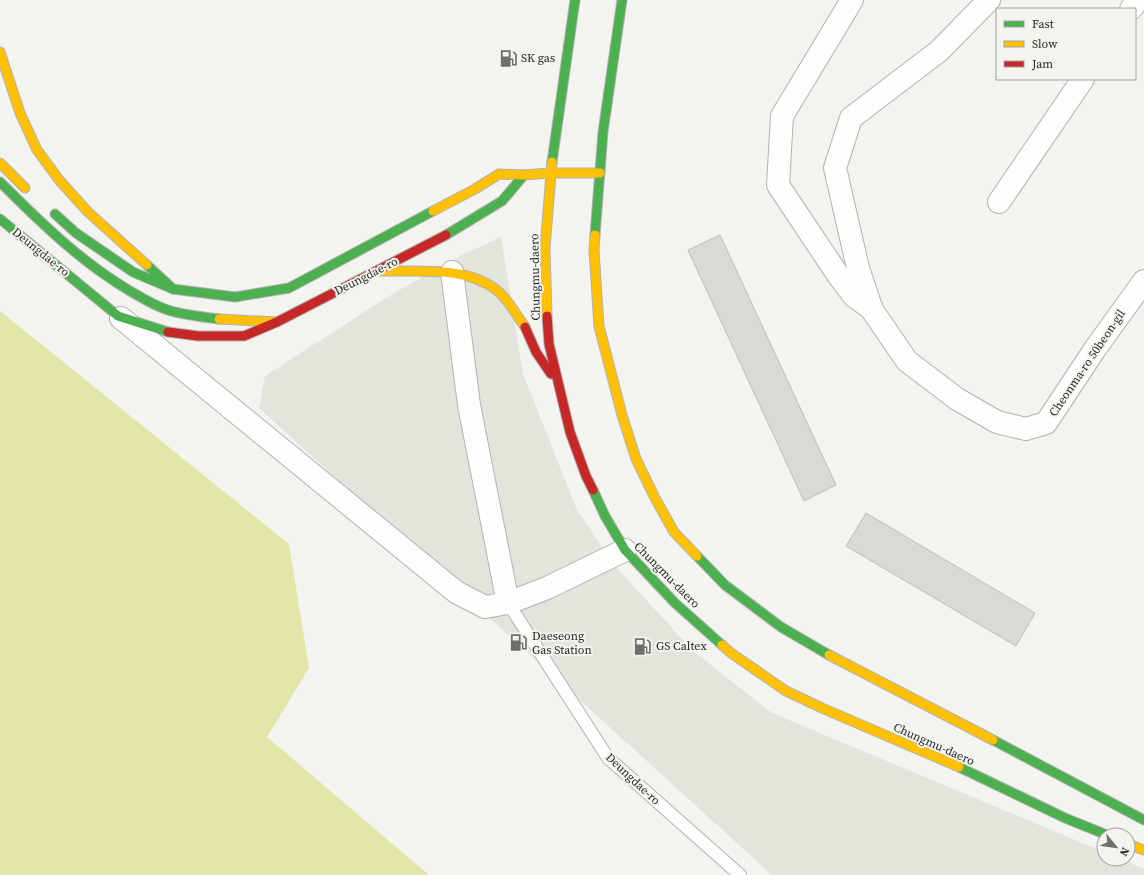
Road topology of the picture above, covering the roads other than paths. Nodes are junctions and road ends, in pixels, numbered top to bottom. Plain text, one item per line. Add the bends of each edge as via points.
1 (574, 0) edge
2 (622, 0) edge
3 (852, 0) edge
4 (989, 0) edge
5 (0, 52) edge
6 (1082, 80) edge
7 (0, 163) edge
8 (550, 173) junction
9 (600, 173) junction
10 (524, 176) junction
11 (0, 182) edge
12 (30, 193) dead end
13 (999, 202) dead end
14 (46, 206) dead end
15 (0, 219) edge
16 (376, 271) junction
17 (452, 272) junction
18 (1144, 281) edge
19 (173, 289) junction
20 (872, 310) junction
21 (118, 316) junction
22 (277, 322) junction
23 (560, 386) junction
24 (625, 550) junction
25 (508, 603) junction
26 (1144, 820) edge
27 (1096, 830) edge
28 (740, 875) edge

1 - 8 main road, Chungmu-daero
2 - 9 main road via 603,132
3 - 20 street via 782,116 778,185 838,275 854,296
4 - 20 street, Cheonma-ro 50beon-gil via 938,51 851,118 835,168 858,268
5 - 19 main road via 20,113 37,150 88,212
6 - 13 street
7 - 12 main road
8 - 9 main road
8 - 10 main road
8 - 23 main road, Chungmu-daero via 545,248 546,294 549,344
9 - 26 main road via 594,250 599,326 636,459 674,532 725,585 781,627 845,664
10 - 16 main road, Deungdae-ro via 502,201 455,230
10 - 19 main road via 499,174 289,288 235,297
11 - 22 main road via 96,270 139,297 169,310 201,316 233,321
14 - 19 main road via 76,234 133,272
15 - 21 main road, Deungdae-ro
16 - 17 main road
16 - 22 main road, Deungdae-ro
17 - 23 main road via 483,282 500,293 526,328 536,352
17 - 25 street, Deungdae-ro via 469,405
18 - 20 street, Cheonma-ro 50beon-gil via 1046,423 1026,429 997,422 957,399 907,361
21 - 22 main road, Deungdae-ro via 164,332 198,336 244,336
21 - 25 street, Deungdae-ro via 456,592 485,607
23 - 24 main road, Chungmu-daero via 570,432 586,476
24 - 25 street via 547,588
24 - 27 main road, Chungmu-daero via 675,603 731,653 786,691
25 - 28 lane, Deungdae-ro via 608,758

